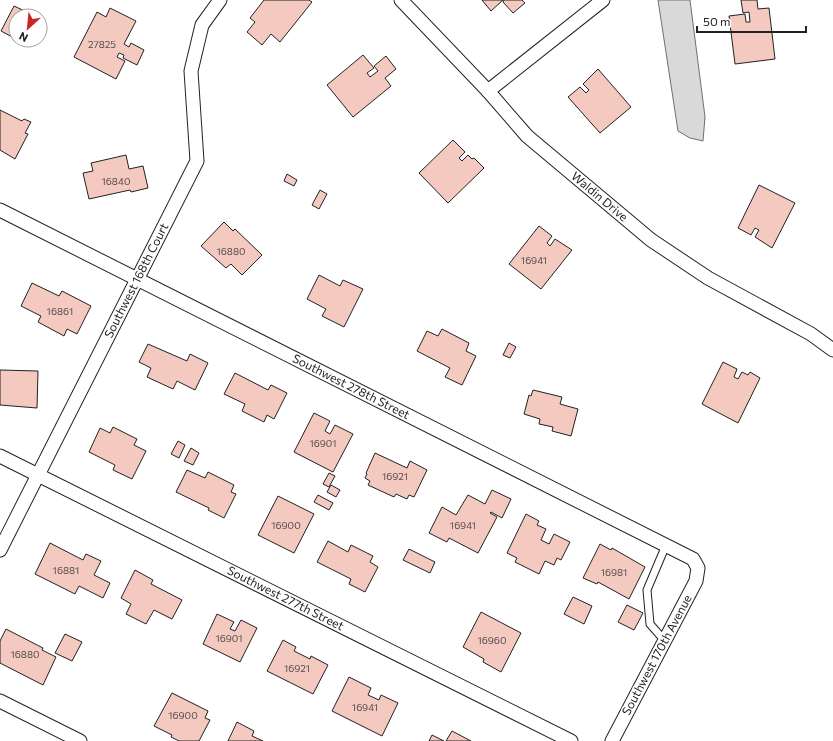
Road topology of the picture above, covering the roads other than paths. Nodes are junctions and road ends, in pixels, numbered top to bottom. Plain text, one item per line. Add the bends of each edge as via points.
1 (220, 0) edge
2 (401, 0) edge
3 (603, 0) edge
4 (488, 92) junction
5 (0, 210) edge
6 (138, 279) junction
7 (833, 350) edge
8 (0, 456) edge
9 (38, 475) junction
10 (666, 545) junction
11 (0, 550) edge
12 (698, 568) joint
13 (665, 641) junction
14 (0, 701) edge
15 (80, 741) edge
16 (571, 741) edge
17 (612, 741) edge

1 - 6 street, Southwest 168th Court via 202,25 191,71 197,161
2 - 4 street, Waldin Drive
3 - 4 street
4 - 7 street, Waldin Drive via 527,136 651,240 708,278 810,334
5 - 6 street, Southwest 278th Street
6 - 9 street, Southwest 168th Court
6 - 10 street, Southwest 278th Street
8 - 9 street, Southwest 277th Street
9 - 11 street, Southwest 168th Court
9 - 16 street, Southwest 277th Street
10 - 12 street, Southwest 278th Street via 693,559
10 - 13 lane via 647,590 650,624
12 - 13 street, Southwest 170th Avenue via 696,581
13 - 17 street, Southwest 170th Avenue
14 - 15 street

